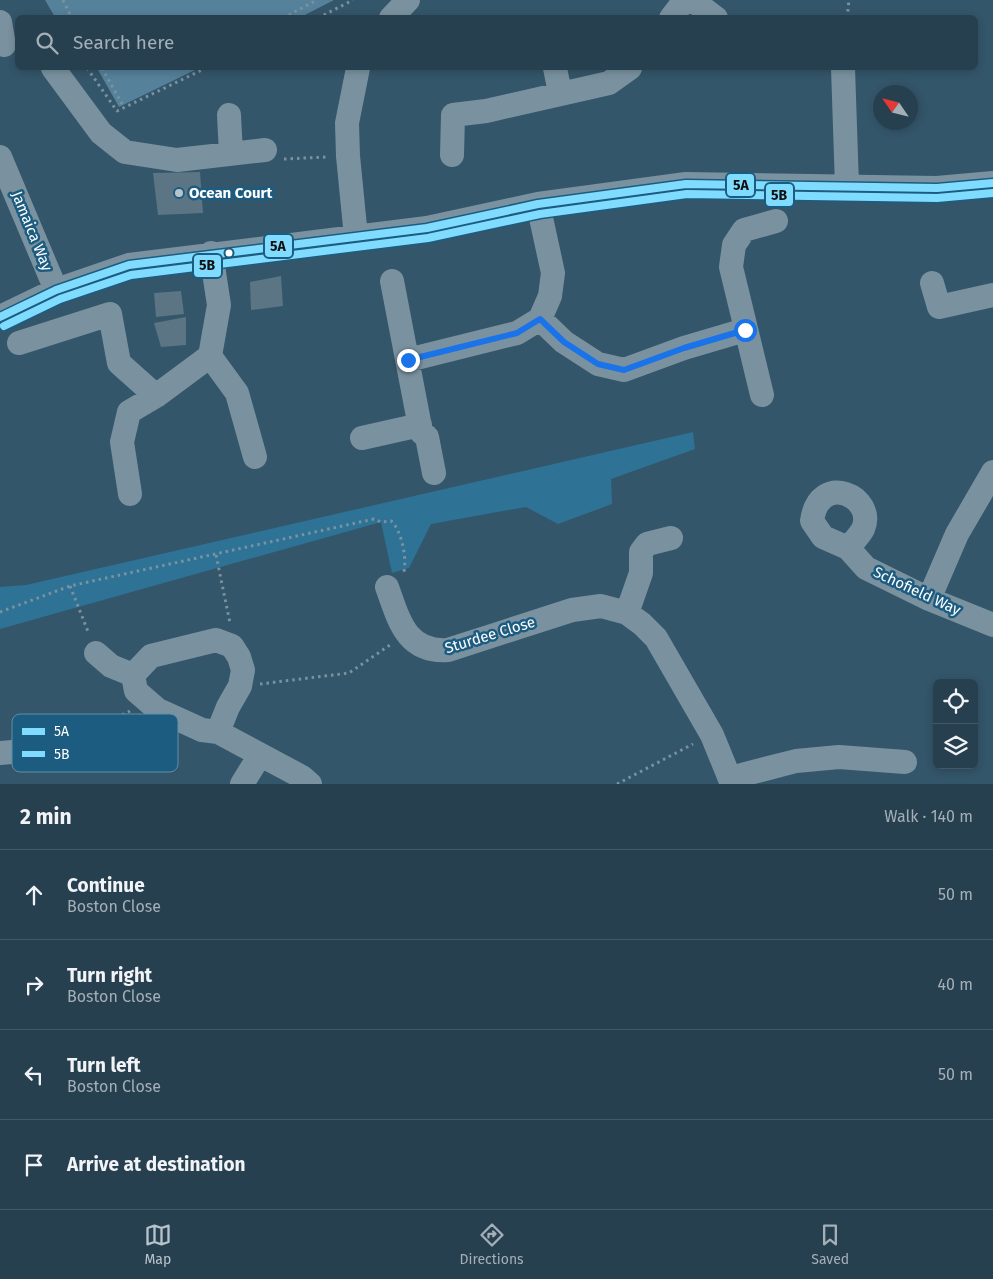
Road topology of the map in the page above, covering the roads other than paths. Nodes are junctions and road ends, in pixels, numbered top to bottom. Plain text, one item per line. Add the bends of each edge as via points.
1 (408, 0) edge
2 (685, 0) edge
3 (692, 0) edge
4 (394, 15) edge
5 (673, 15) edge
6 (712, 15) edge
7 (0, 22) edge
8 (7, 48) edge
9 (54, 70) edge
10 (358, 70) edge
11 (555, 70) edge
12 (627, 70) edge
13 (843, 70) edge
14 (560, 93) junction
15 (229, 116) dead end
16 (265, 150) road end
17 (231, 154) junction
18 (452, 155) dead end
19 (2, 168) edge
20 (993, 183) edge
21 (847, 186) junction
22 (538, 204) junction
23 (776, 221) dead end
24 (356, 238) junction
25 (211, 253) junction
26 (392, 281) dead end
27 (932, 283) dead end
28 (56, 290) junction
29 (993, 295) edge
30 (0, 317) edge
31 (540, 319) junction
32 (745, 330) junction
33 (19, 343) dead end
34 (210, 356) junction
35 (408, 360) junction
36 (762, 395) dead end
37 (156, 396) junction
38 (420, 428) junction
39 (362, 438) dead end
40 (255, 457) dead end
41 (993, 472) edge
42 (434, 473) dead end
43 (130, 494) dead end
44 (670, 538) dead end
45 (848, 548) dead end
46 (387, 587) road end
47 (929, 599) junction
48 (627, 613) junction
49 (993, 625) edge
50 (96, 653) road end
51 (133, 675) junction
52 (167, 714) edge
53 (178, 719) edge
54 (218, 732) junction
55 (260, 755) junction
56 (904, 762) dead end
57 (731, 781) edge
58 (242, 784) edge
59 (310, 784) edge

1 - 4 street
2 - 5 street
3 - 6 street
7 - 8 street
9 - 17 street via 101,133 124,152 177,160
10 - 24 street via 347,123
11 - 14 street
12 - 14 street via 609,83
13 - 21 street
14 - 18 street via 486,111 453,115
15 - 17 street
16 - 17 street
19 - 28 street, Jamaica Way
20 - 21 street via 937,188
21 - 22 street via 686,184
22 - 24 street via 427,228
22 - 31 street via 553,273 550,296
23 - 32 street via 744,230 734,245 731,267
24 - 25 street
25 - 28 street via 129,264
25 - 34 street via 219,305
26 - 35 street
27 - 29 street via 939,307
28 - 30 street
31 - 32 street via 564,342 598,364 624,370
31 - 35 street via 517,333
32 - 36 street
33 - 37 street via 110,314 119,363
34 - 37 street
34 - 40 street via 237,392
35 - 38 street
37 - 43 street via 129,412 122,442
38 - 39 street
38 - 42 street via 428,437
41 - 47 street via 957,534
44 - 48 street via 647,544 641,552 641,573
45 - 47 street, Schofield Way via 866,568
46 - 48 street, Sturdee Close via 406,633 424,648 435,651 448,650 572,610 601,606
47 - 49 street, Schofield Way
48 - 57 street, Sturdee Close via 656,638 712,735
50 - 51 street via 111,666
51 - 52 street via 136,691 145,702
51 - 54 street via 151,656 216,640 232,646 243,670 240,686
53 - 54 street via 202,730
54 - 55 street
55 - 58 street
55 - 59 street
56 - 57 street, Sturdee Close via 839,757 796,761

